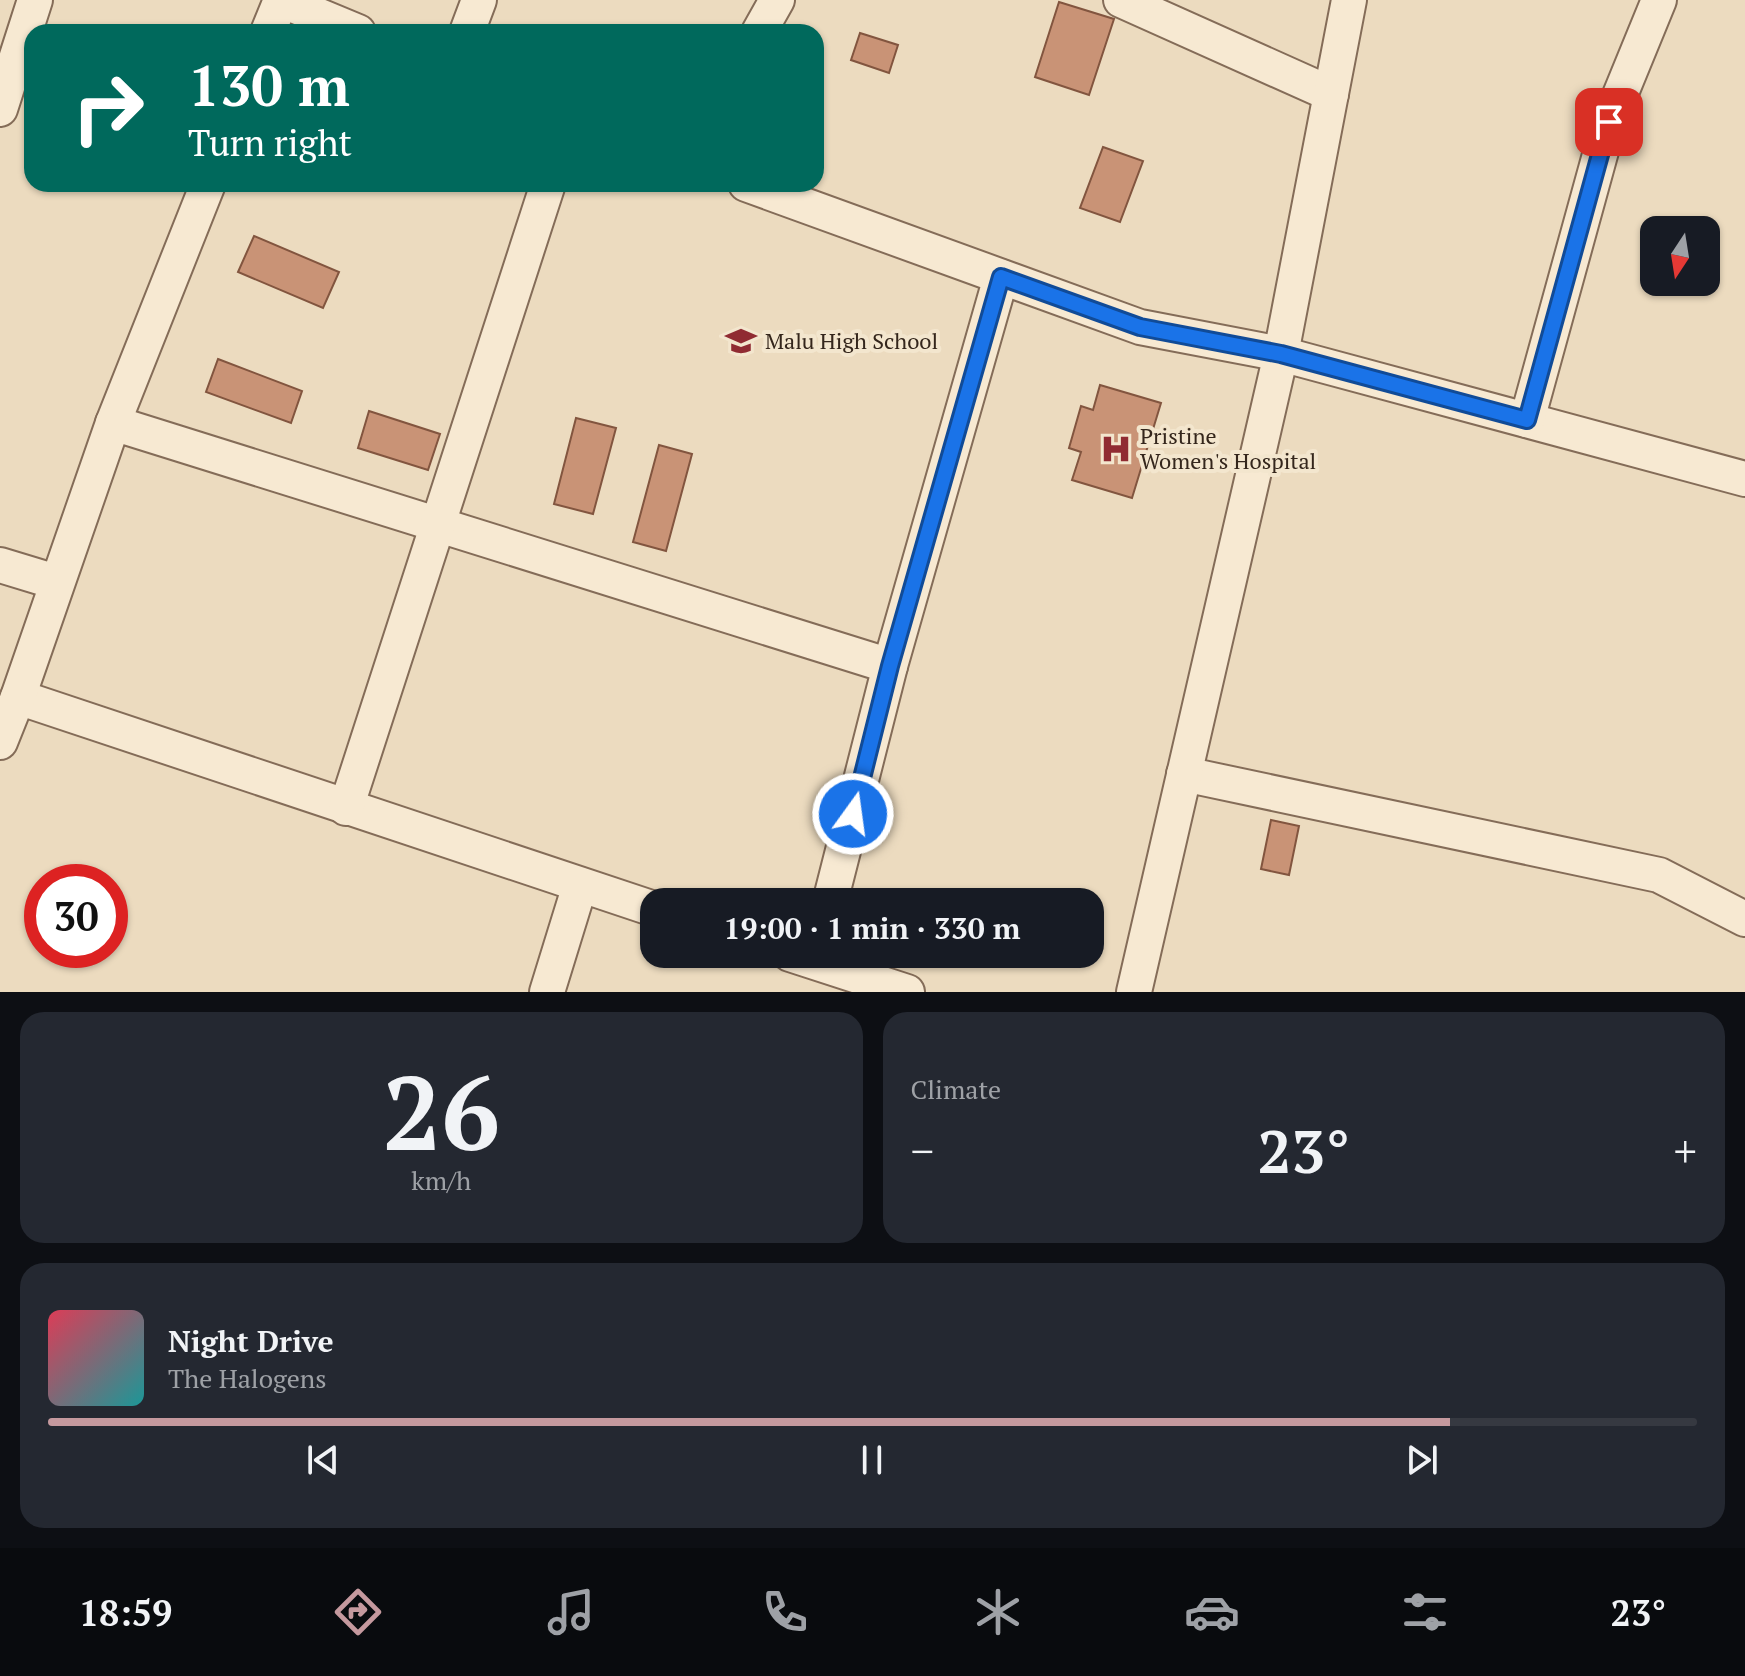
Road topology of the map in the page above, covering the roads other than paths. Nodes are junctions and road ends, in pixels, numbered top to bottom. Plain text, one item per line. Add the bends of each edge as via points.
1 (35, 0) edge
2 (281, 0) edge
3 (479, 0) edge
4 (1121, 0) edge
5 (1349, 0) edge
6 (1659, 0) edge
7 (27, 24) edge
8 (271, 24) edge
9 (339, 24) edge
10 (470, 24) edge
11 (24, 34) edge
12 (1331, 94) junction
13 (0, 109) edge
14 (205, 192) edge
15 (545, 192) edge
16 (768, 192) edge
17 (1001, 277) junction
18 (1281, 354) junction
19 (1527, 420) junction
20 (113, 423) junction
21 (1745, 479) edge
22 (438, 525) junction
23 (0, 565) edge
24 (56, 582) junction
25 (890, 666) junction
26 (18, 697) junction
27 (0, 742) edge
28 (1184, 774) junction
29 (346, 808) junction
30 (580, 885) junction
31 (834, 888) edge
32 (640, 904) edge
33 (1745, 919) edge
34 (838, 968) edge
35 (547, 992) edge
36 (907, 992) edge
37 (1134, 992) edge

1 - 7 street
2 - 8 street
2 - 9 street
3 - 10 street
4 - 12 street
5 - 12 street
6 - 19 street via 1609,122
11 - 13 street
12 - 18 street
14 - 20 street
15 - 22 street
16 - 17 street
17 - 18 street via 1140,327
17 - 25 street
18 - 19 street
18 - 28 street
19 - 21 street
20 - 22 street
20 - 24 street
22 - 25 street
22 - 29 street
23 - 24 street
24 - 26 street
25 - 31 street
26 - 27 street
26 - 29 street
28 - 33 street via 1659,875
28 - 37 street
29 - 30 street
30 - 32 street
30 - 35 street
34 - 36 street

